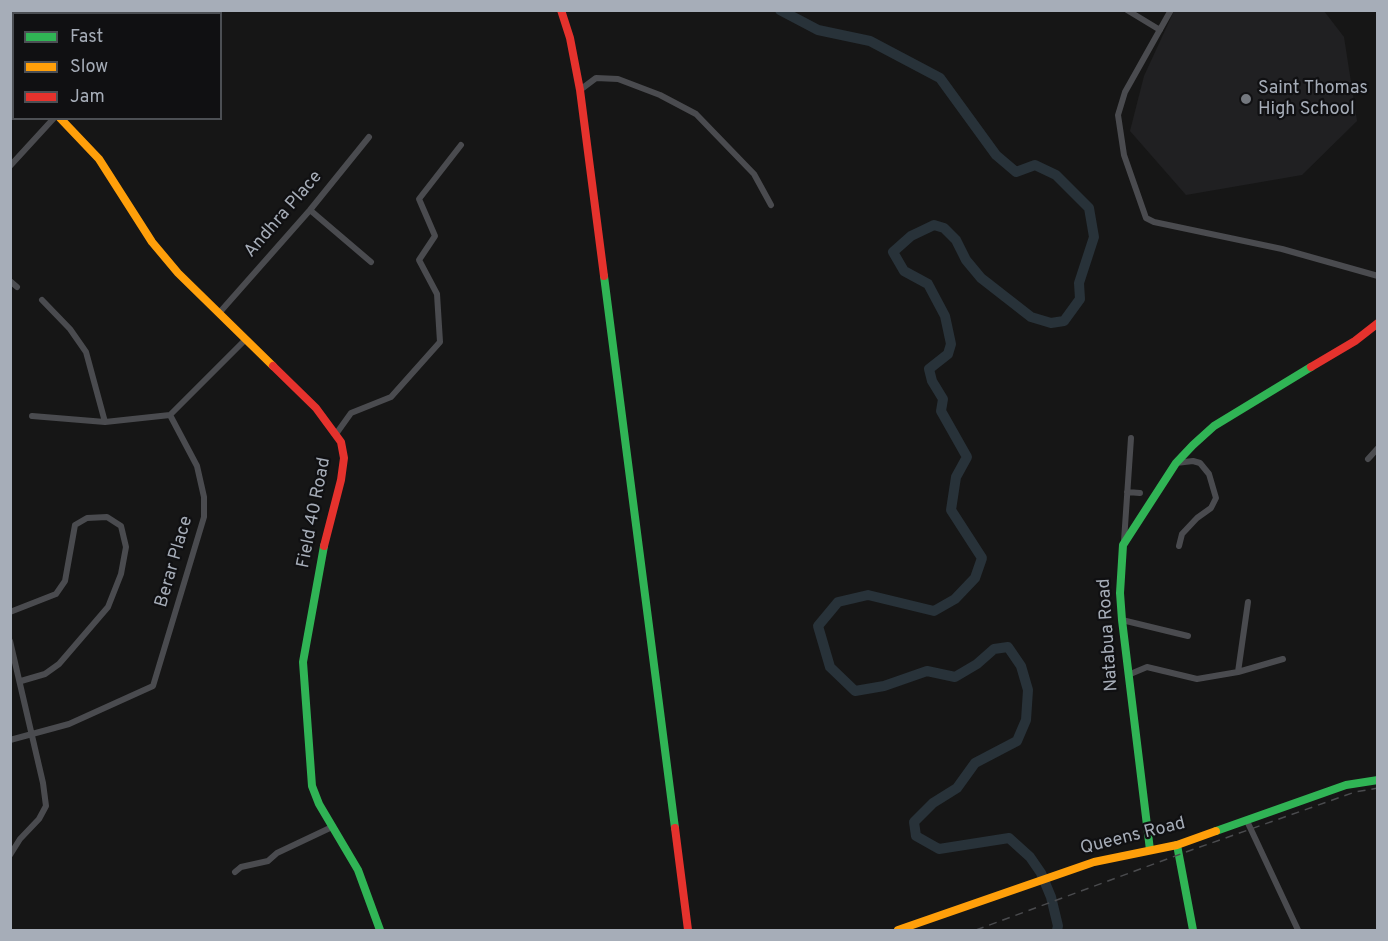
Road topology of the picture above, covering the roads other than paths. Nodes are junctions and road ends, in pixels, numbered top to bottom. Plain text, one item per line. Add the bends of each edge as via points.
1 (561, 10) edge
2 (1127, 10) edge
3 (1171, 10) edge
4 (1160, 30) junction
5 (580, 90) junction
6 (52, 120) edge
7 (62, 120) edge
8 (369, 137) dead end
9 (461, 145) dead end
10 (10, 166) edge
11 (771, 205) dead end
12 (310, 210) junction
13 (371, 261) dead end
14 (1377, 276) edge
15 (10, 281) edge
16 (17, 287) dead end
17 (42, 300) dead end
18 (220, 312) junction
19 (1377, 323) edge
20 (246, 339) junction
21 (170, 415) junction
22 (32, 416) dead end
23 (105, 422) junction
24 (336, 434) junction
25 (1131, 438) dead end
26 (1377, 448) edge
27 (1368, 459) dead end
28 (1176, 463) junction
29 (1128, 492) junction
30 (1140, 493) dead end
31 (1123, 545) junction
32 (1179, 546) dead end
33 (1248, 602) dead end
34 (10, 612) edge
35 (1122, 620) junction
36 (1188, 636) dead end
37 (10, 641) edge
38 (1283, 659) dead end
39 (1238, 672) junction
40 (1127, 676) junction
41 (21, 681) junction
42 (33, 735) junction
43 (10, 740) edge
44 (1377, 780) edge
45 (1247, 820) junction
46 (332, 827) junction
47 (1177, 845) junction
48 (1150, 850) junction
49 (10, 855) edge
50 (235, 872) dead end
51 (380, 930) edge
52 (688, 930) edge
53 (898, 930) edge
54 (1193, 930) edge
55 (1298, 930) edge

1 - 5 main road
2 - 4 street
3 - 4 street
4 - 14 street via 1125,92 1118,115 1125,155 1146,218 1282,249
5 - 11 street via 596,78 618,79 696,114 754,174
5 - 52 main road
6 - 10 street
7 - 18 main road, Field 40 Road via 99,159 152,242
8 - 12 street, Andhra Place
9 - 24 street via 419,199 435,236 419,260 437,294 440,342 391,397 351,413
12 - 13 street
12 - 18 street, Andhra Place
15 - 16 street
17 - 23 street via 86,352
18 - 20 main road, Field 40 Road
19 - 28 main road, Natabua Road via 1355,341 1214,426
20 - 21 street
20 - 24 main road, Field 40 Road via 316,408
21 - 23 street
21 - 42 street, Berar Place via 197,466 204,517 153,686 69,724
22 - 23 street
24 - 46 main road, Field 40 Road via 344,458 341,480 303,662 312,786
25 - 29 street
26 - 27 street
28 - 31 main road, Natabua Road
28 - 32 street via 1200,463 1209,474 1216,498 1211,508 1182,534
29 - 30 street
29 - 31 street
31 - 35 main road, Natabua Road
33 - 39 street
34 - 41 street via 56,594 68,572 75,525 87,518 107,517 121,526 126,547 108,607 59,664 45,674
35 - 36 street
35 - 40 main road, Natabua Road
37 - 41 street
38 - 39 street
39 - 40 street via 1197,679 1148,667
40 - 48 main road, Natabua Road
41 - 42 street
42 - 43 street
42 - 49 street via 46,806
44 - 45 main road, Queens Road via 1346,785
45 - 47 main road, Queens Road
45 - 55 street
46 - 50 street via 268,861
46 - 51 main road, Field 40 Road via 358,870
47 - 48 main road, Queens Road
47 - 54 main road
48 - 53 main road, Queens Road via 1094,862

